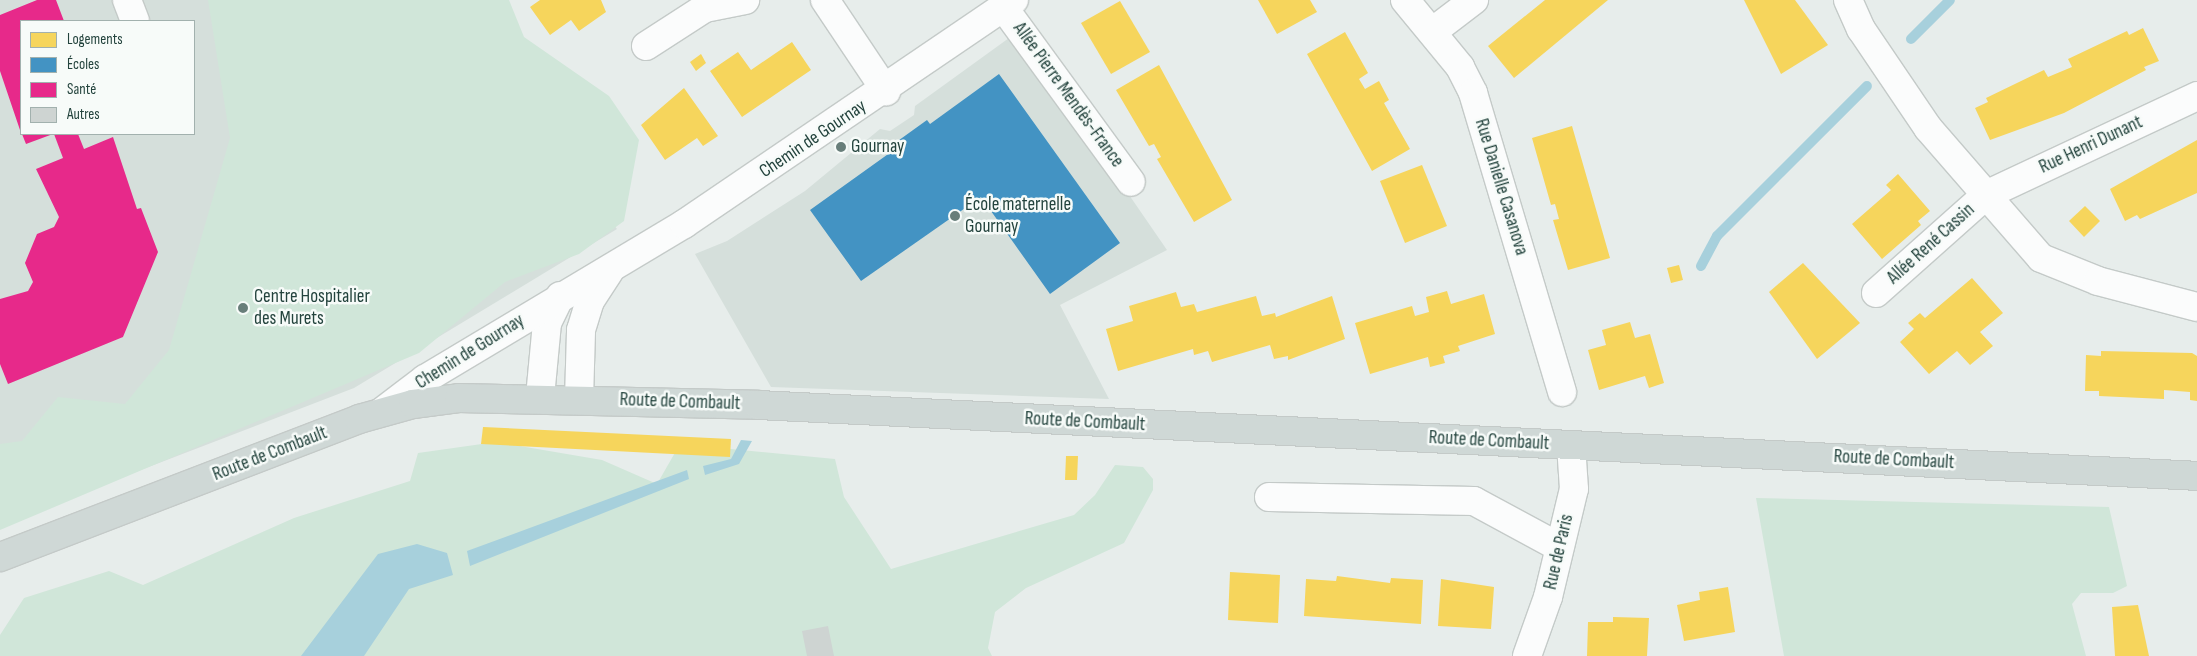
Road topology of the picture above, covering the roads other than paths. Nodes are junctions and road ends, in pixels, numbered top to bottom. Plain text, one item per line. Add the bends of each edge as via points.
1 (126, 0) edge
2 (745, 0) edge
3 (826, 0) edge
4 (1405, 0) edge
5 (1474, 0) edge
6 (1848, 0) edge
7 (1009, 4) edge
8 (135, 20) edge
9 (1432, 32) junction
10 (646, 46) dead end
11 (886, 91) junction
12 (2197, 96) edge
13 (1131, 182) dead end
14 (1986, 195) junction
15 (610, 272) junction
16 (1876, 292) dead end
17 (560, 296) junction
18 (2197, 307) edge
19 (1562, 392) dead end
20 (540, 397) junction
21 (579, 399) junction
22 (383, 411) junction
23 (1570, 445) junction
24 (2197, 476) edge
25 (1269, 497) dead end
26 (1559, 547) junction
27 (0, 557) edge
28 (1527, 656) edge

1 - 8 street
2 - 10 street via 705,8
3 - 11 street
4 - 9 street, Rue Danielle Casanova
5 - 9 street
6 - 14 street via 1861,29 1928,128
7 - 11 street, Chemin de Gournay
7 - 13 street, Allée Pierre Mendès-France
9 - 19 street, Rue Danielle Casanova via 1473,93
11 - 15 street, Chemin de Gournay
12 - 14 street, Rue Henri Dunant
14 - 16 street, Allée René Cassin
14 - 18 street via 2049,264
15 - 17 street, Chemin de Gournay
15 - 21 street, Chemin de Gournay via 590,302 581,330
17 - 20 street, Chemin de Gournay via 547,323
17 - 22 street, Chemin de Gournay via 425,379
20 - 21 main road, Route de Combault
20 - 22 main road, Route de Combault via 434,400
21 - 23 main road, Route de Combault
22 - 27 main road, Route de Combault
23 - 24 main road, Route de Combault
23 - 26 street, Rue de Paris via 1574,489
25 - 26 street via 1474,501
26 - 28 street, Rue de Paris via 1548,597

